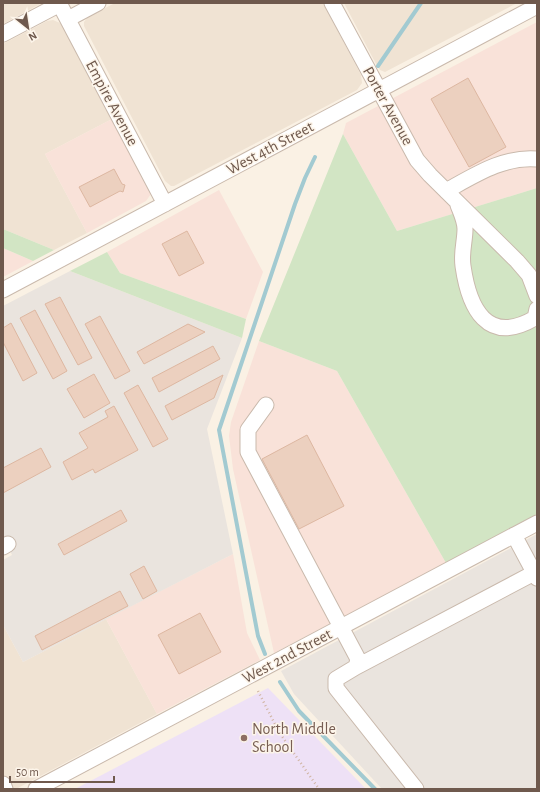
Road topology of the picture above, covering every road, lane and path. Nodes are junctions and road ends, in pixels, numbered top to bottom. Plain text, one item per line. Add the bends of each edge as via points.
1 (59, 3) edge
2 (98, 3) edge
3 (332, 3) edge
4 (537, 6) edge
5 (68, 19) junction
6 (3, 34) edge
7 (379, 90) junction
8 (537, 159) edge
9 (451, 196) junction
10 (165, 204) junction
11 (3, 290) edge
12 (537, 296) edge
13 (537, 309) edge
14 (266, 405) dead end
15 (537, 523) edge
16 (514, 535) junction
17 (536, 575) edge
18 (341, 627) junction
19 (356, 666) junction
20 (258, 691) dead end
21 (3, 784) edge
22 (5, 789) edge
23 (36, 789) edge
24 (319, 789) edge
25 (416, 789) edge

1 - 5 street, Empire Avenue
1 - 6 street
2 - 5 street
3 - 7 street, Porter Avenue
4 - 7 street, West 4th Street
5 - 10 street, Empire Avenue
7 - 9 street, Porter Avenue via 417,160
7 - 10 street, West 4th Street
8 - 9 street via 522,158 484,170
9 - 12 street, Porter Avenue via 521,266 529,276
9 - 13 street, Porter Avenue via 462,215 465,228 462,264 467,285 475,308 484,320 497,327 524,325 535,318
10 - 11 street, West 4th Street
14 - 18 street via 248,430 248,452
15 - 16 street, West 2nd Street
16 - 17 street
16 - 18 street, West 2nd Street
17 - 19 street
18 - 19 street via 358,659
18 - 23 street, West 2nd Street
19 - 25 street via 336,680 336,688
20 - 24 path via 279,732
21 - 22 street

